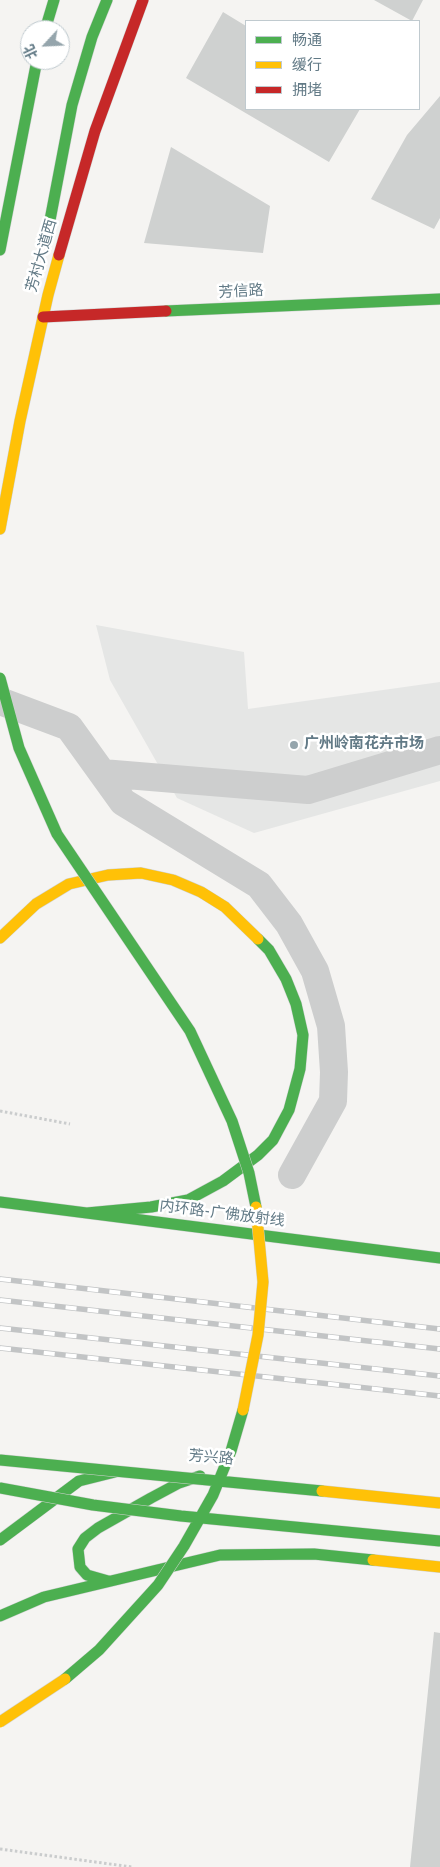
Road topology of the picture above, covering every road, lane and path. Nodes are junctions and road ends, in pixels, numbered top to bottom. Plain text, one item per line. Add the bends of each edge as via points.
1 (54, 0) edge
2 (107, 0) edge
3 (143, 0) edge
4 (48, 20) edge
5 (35, 70) edge
6 (0, 250) edge
7 (43, 258) dead end
8 (440, 299) edge
9 (33, 305) dead end
10 (43, 317) junction
11 (0, 476) edge
12 (0, 529) edge
13 (0, 678) edge
14 (0, 701) edge
15 (440, 750) edge
16 (102, 773) junction
17 (0, 938) edge
18 (0, 1111) edge
19 (70, 1124) dead end
20 (292, 1174) dead end
21 (0, 1202) edge
22 (87, 1213) junction
23 (440, 1258) edge
24 (0, 1460) edge
25 (206, 1474) junction
26 (0, 1488) edge
27 (440, 1501) edge
28 (0, 1540) edge
29 (440, 1540) edge
30 (440, 1566) edge
31 (108, 1581) junction
32 (0, 1616) edge
33 (0, 1722) edge
34 (0, 1849) edge
35 (132, 1867) edge

1 - 4 main road
2 - 7 main road via 92,37 72,105
3 - 10 main road, 芳村大道西 via 95,131
5 - 6 main road
8 - 10 main road, 芳信路
9 - 11 main road
10 - 12 main road, 芳村大道西
13 - 33 main road, bridge via 19,748 57,834 190,1031 232,1121 249,1173 259,1220 262,1282 258,1336 246,1401 213,1495 184,1546 158,1585 98,1650 62,1681
14 - 16 street via 69,727
15 - 16 street via 308,790
16 - 20 street via 123,802 259,885 289,924 315,971 331,1026 333,1101
17 - 22 main road, bridge via 36,904 69,884 108,875 141,873 172,880 225,907 269,950 296,1004 303,1035 300,1069 289,1110 273,1140 223,1181 188,1200
18 - 19 path
21 - 22 main road, 内环路-广佛放射线
22 - 23 main road, 内环路-广佛放射线
24 - 27 main road, bridge
25 - 27 main road, 芳兴路
25 - 28 main road, 芳兴路 via 152,1469 107,1472 78,1481
25 - 31 main road via 150,1498 85,1538 78,1549 80,1567 87,1575
26 - 29 main road, bridge via 181,1516
30 - 31 main road via 314,1554 252,1553 200,1558
31 - 32 main road via 44,1597
34 - 35 path

